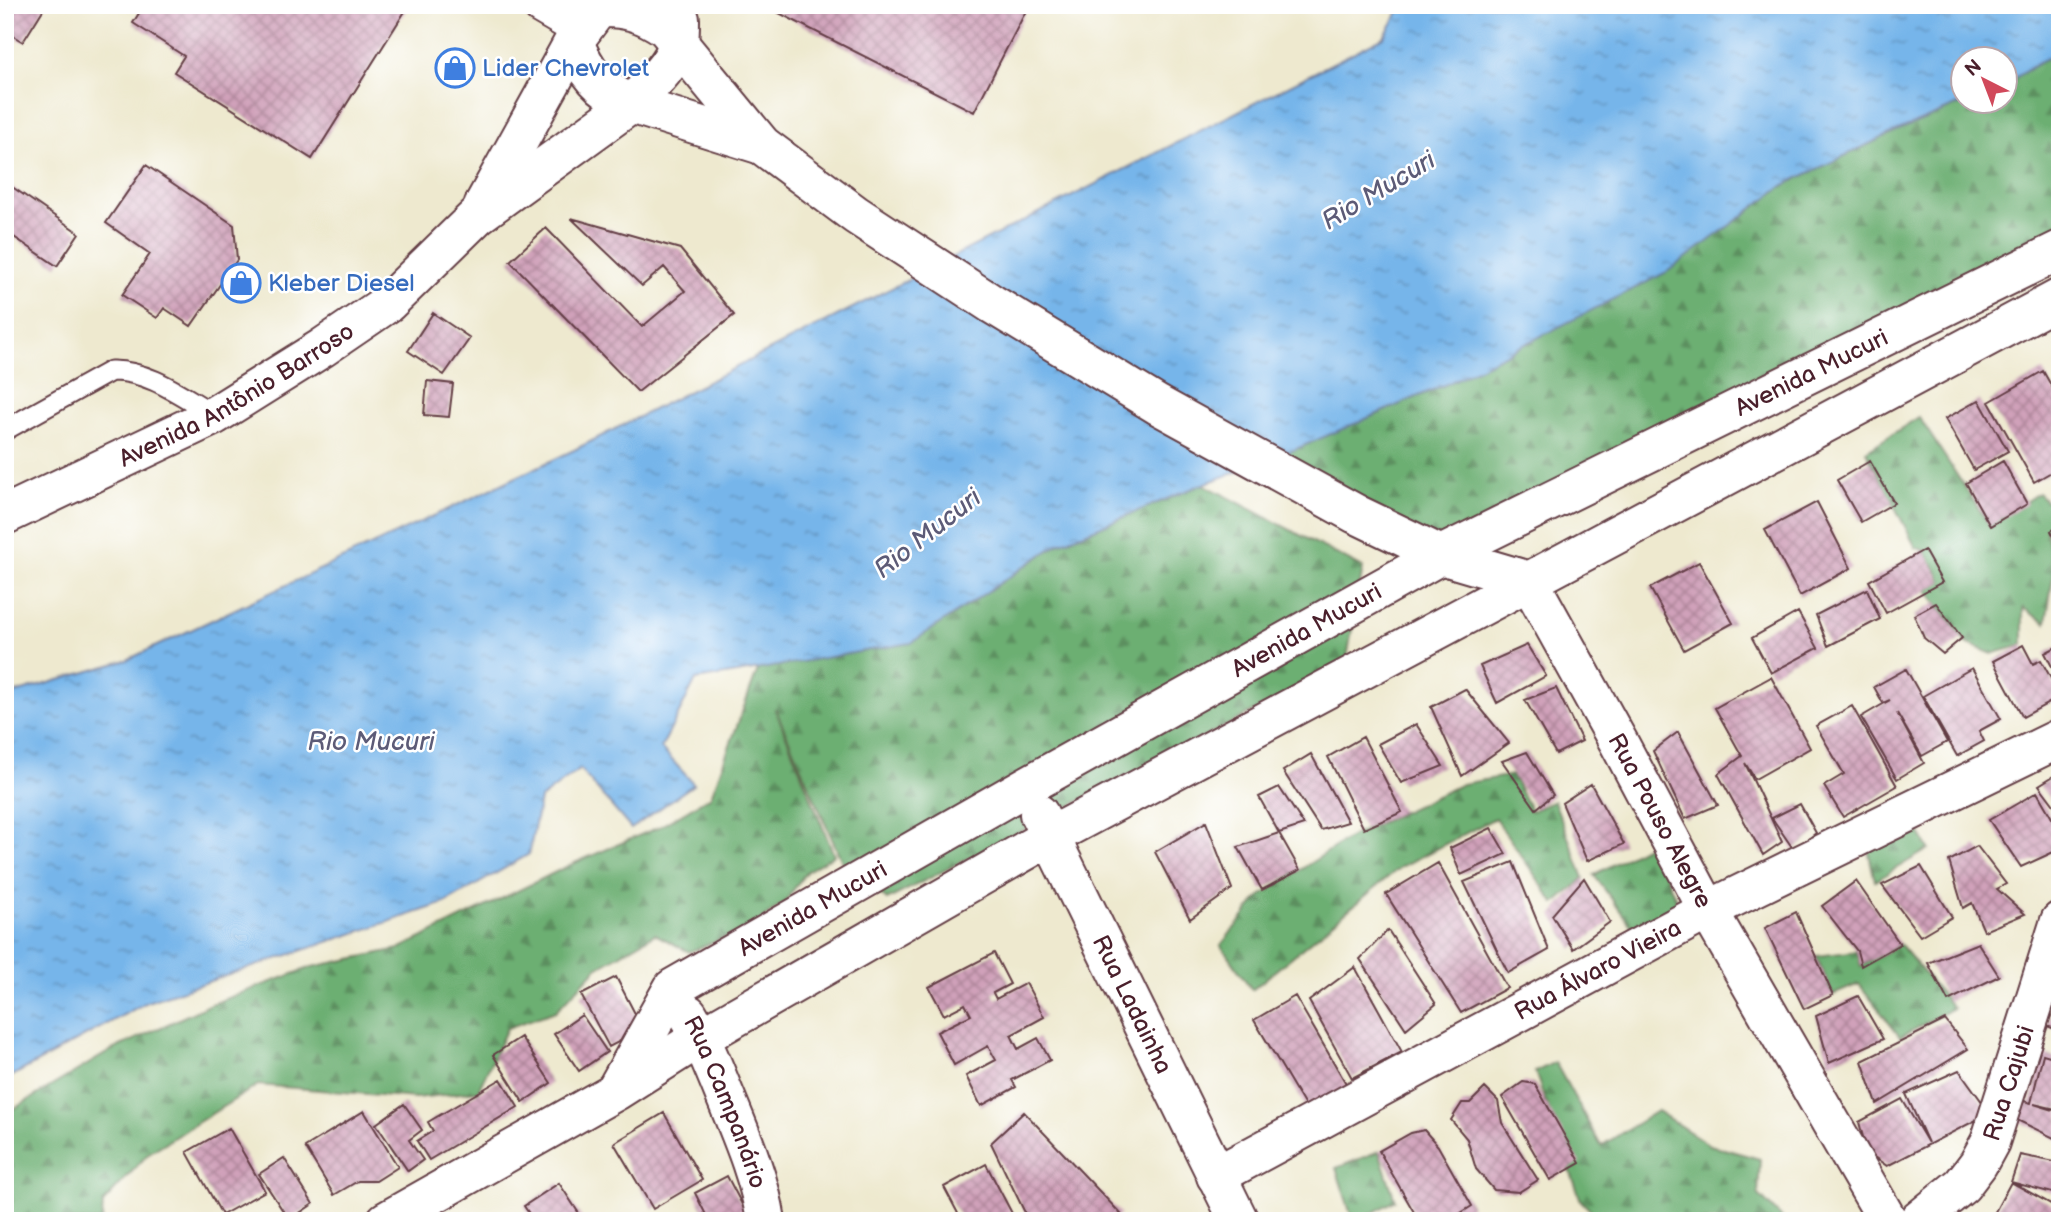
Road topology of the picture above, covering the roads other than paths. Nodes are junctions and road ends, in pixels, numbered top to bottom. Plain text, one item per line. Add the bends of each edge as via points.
1 (542, 5) edge
2 (589, 21) edge
3 (674, 39) edge
4 (631, 104) junction
5 (762, 145) junction
6 (478, 215) junction
7 (2060, 250) edge
8 (2058, 303) edge
9 (215, 415) junction
10 (5, 430) edge
11 (5, 515) edge
12 (1441, 555) junction
13 (1529, 581) junction
14 (2060, 738) edge
15 (1025, 788) junction
16 (1051, 836) junction
17 (1708, 910) junction
18 (2060, 921) edge
19 (673, 988) junction
20 (701, 1037) junction
21 (616, 1091) junction
22 (1216, 1176) junction
23 (386, 1221) edge
24 (766, 1221) edge
25 (1239, 1221) edge
26 (1888, 1221) edge
27 (1918, 1221) edge

1 - 2 street
2 - 3 street via 617,8 643,14 667,28
2 - 4 street via 580,57 595,79
2 - 6 street, Avenida Antônio Barroso
3 - 4 street, Avenida Antônio Barroso
3 - 5 street
4 - 5 street
4 - 6 street, Avenida Antônio Barroso
5 - 12 street via 856,215 1158,405 1356,514
6 - 9 street, Avenida Antônio Barroso via 388,303
7 - 12 street, Avenida Mucuri
8 - 13 street, Avenida Mucuri
9 - 10 lane via 142,374 111,371
9 - 11 street, Avenida Antônio Barroso
12 - 13 street
12 - 15 street, Avenida Mucuri
13 - 16 street, Avenida Mucuri
13 - 17 street, Rua Pouso Alegre
14 - 17 street, Rua Álvaro Vieira
15 - 16 street, Rua Ladainha
15 - 19 street, Avenida Mucuri
16 - 20 street, Avenida Mucuri
16 - 22 street, Rua Ladainha
17 - 22 street, Rua Álvaro Vieira
17 - 26 street, Rua Pouso Alegre
18 - 27 street, Rua Cajubi via 1990,1142 1962,1185
19 - 20 street, Rua Campanário
19 - 21 street
20 - 21 street, Avenida Mucuri
20 - 24 street, Rua Campanário via 743,1138
21 - 23 street, Avenida Mucuri
22 - 25 street, Rua Ladainha

